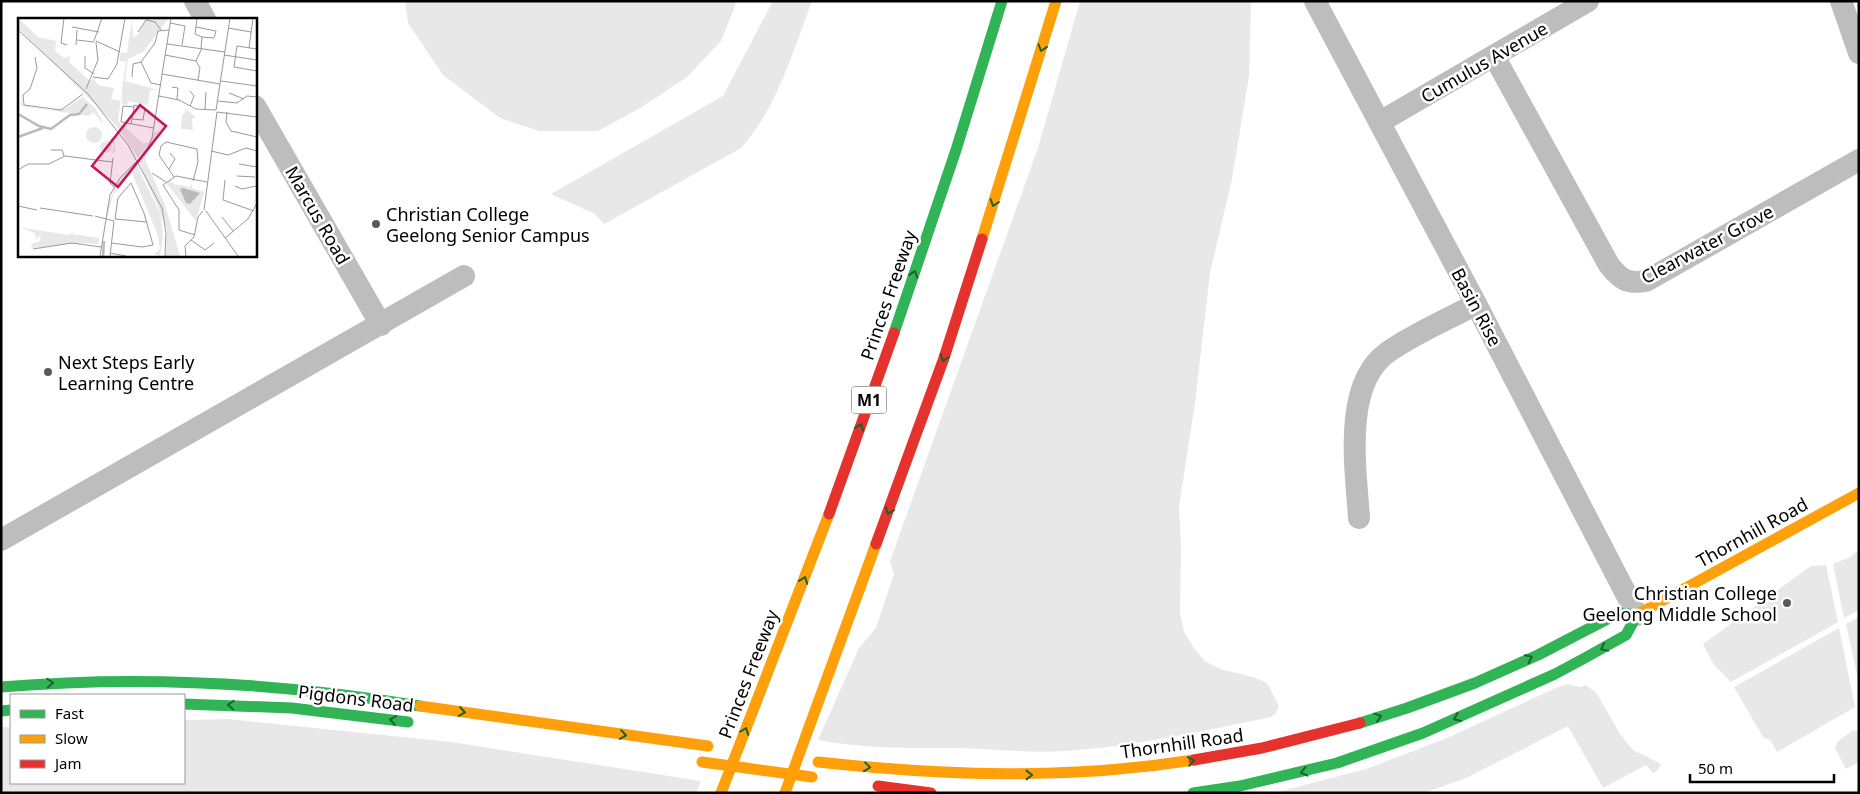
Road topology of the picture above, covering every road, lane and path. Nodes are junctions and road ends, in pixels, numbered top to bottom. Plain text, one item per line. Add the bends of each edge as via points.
1 (194, 1) edge
2 (1002, 1) edge
3 (1056, 1) edge
4 (1315, 1) edge
5 (1588, 1) edge
6 (1841, 1) edge
7 (204, 18) edge
8 (1859, 53) edge
9 (1494, 56) junction
10 (256, 108) edge
11 (1380, 122) junction
12 (1859, 160) edge
13 (464, 276) dead end
14 (1476, 304) junction
15 (381, 325) junction
16 (1859, 493) edge
17 (1359, 518) dead end
18 (1, 540) edge
19 (1637, 615) junction
20 (1, 687) edge
21 (185, 704) edge
22 (415, 723) dead end
23 (745, 752) dead end
24 (782, 756) dead end
25 (697, 761) dead end
26 (817, 778) dead end
27 (870, 785) dead end
28 (721, 793) edge
29 (785, 793) edge
30 (931, 793) edge
31 (1193, 793) edge

1 - 7 street
28 -> 2 main road, Princes Freeway / M1 via 894,333 973,100
3 -> 29 main road via 944,358
4 - 11 street, Basin Rise
5 - 9 street, Cumulus Avenue
6 - 8 street
9 - 11 street, Cumulus Avenue
9 - 12 street, Clearwater Grove via 1610,265 1618,276 1633,283 1646,281
10 - 15 street, Marcus Road
11 - 14 street, Basin Rise
13 - 15 street
14 - 17 street via 1387,352 1362,387 1354,422
14 - 19 street, Basin Rise
15 - 18 street
16 - 19 main road, Thornhill Road
24 -> 19 main road, Thornhill Road via 877,769 950,774 1062,774 1133,769 1230,755 1331,732 1454,692 1510,668 1619,613
19 -> 31 main road, Thornhill Road via 1626,635 1601,649 1555,674 1423,733 1328,766
20 -> 23 main road, Pigdons Road via 118,681 224,684 362,696
22 -> 21 main road, Pigdons Road via 292,708
25 - 26 main road, bridge
27 - 30 main road

